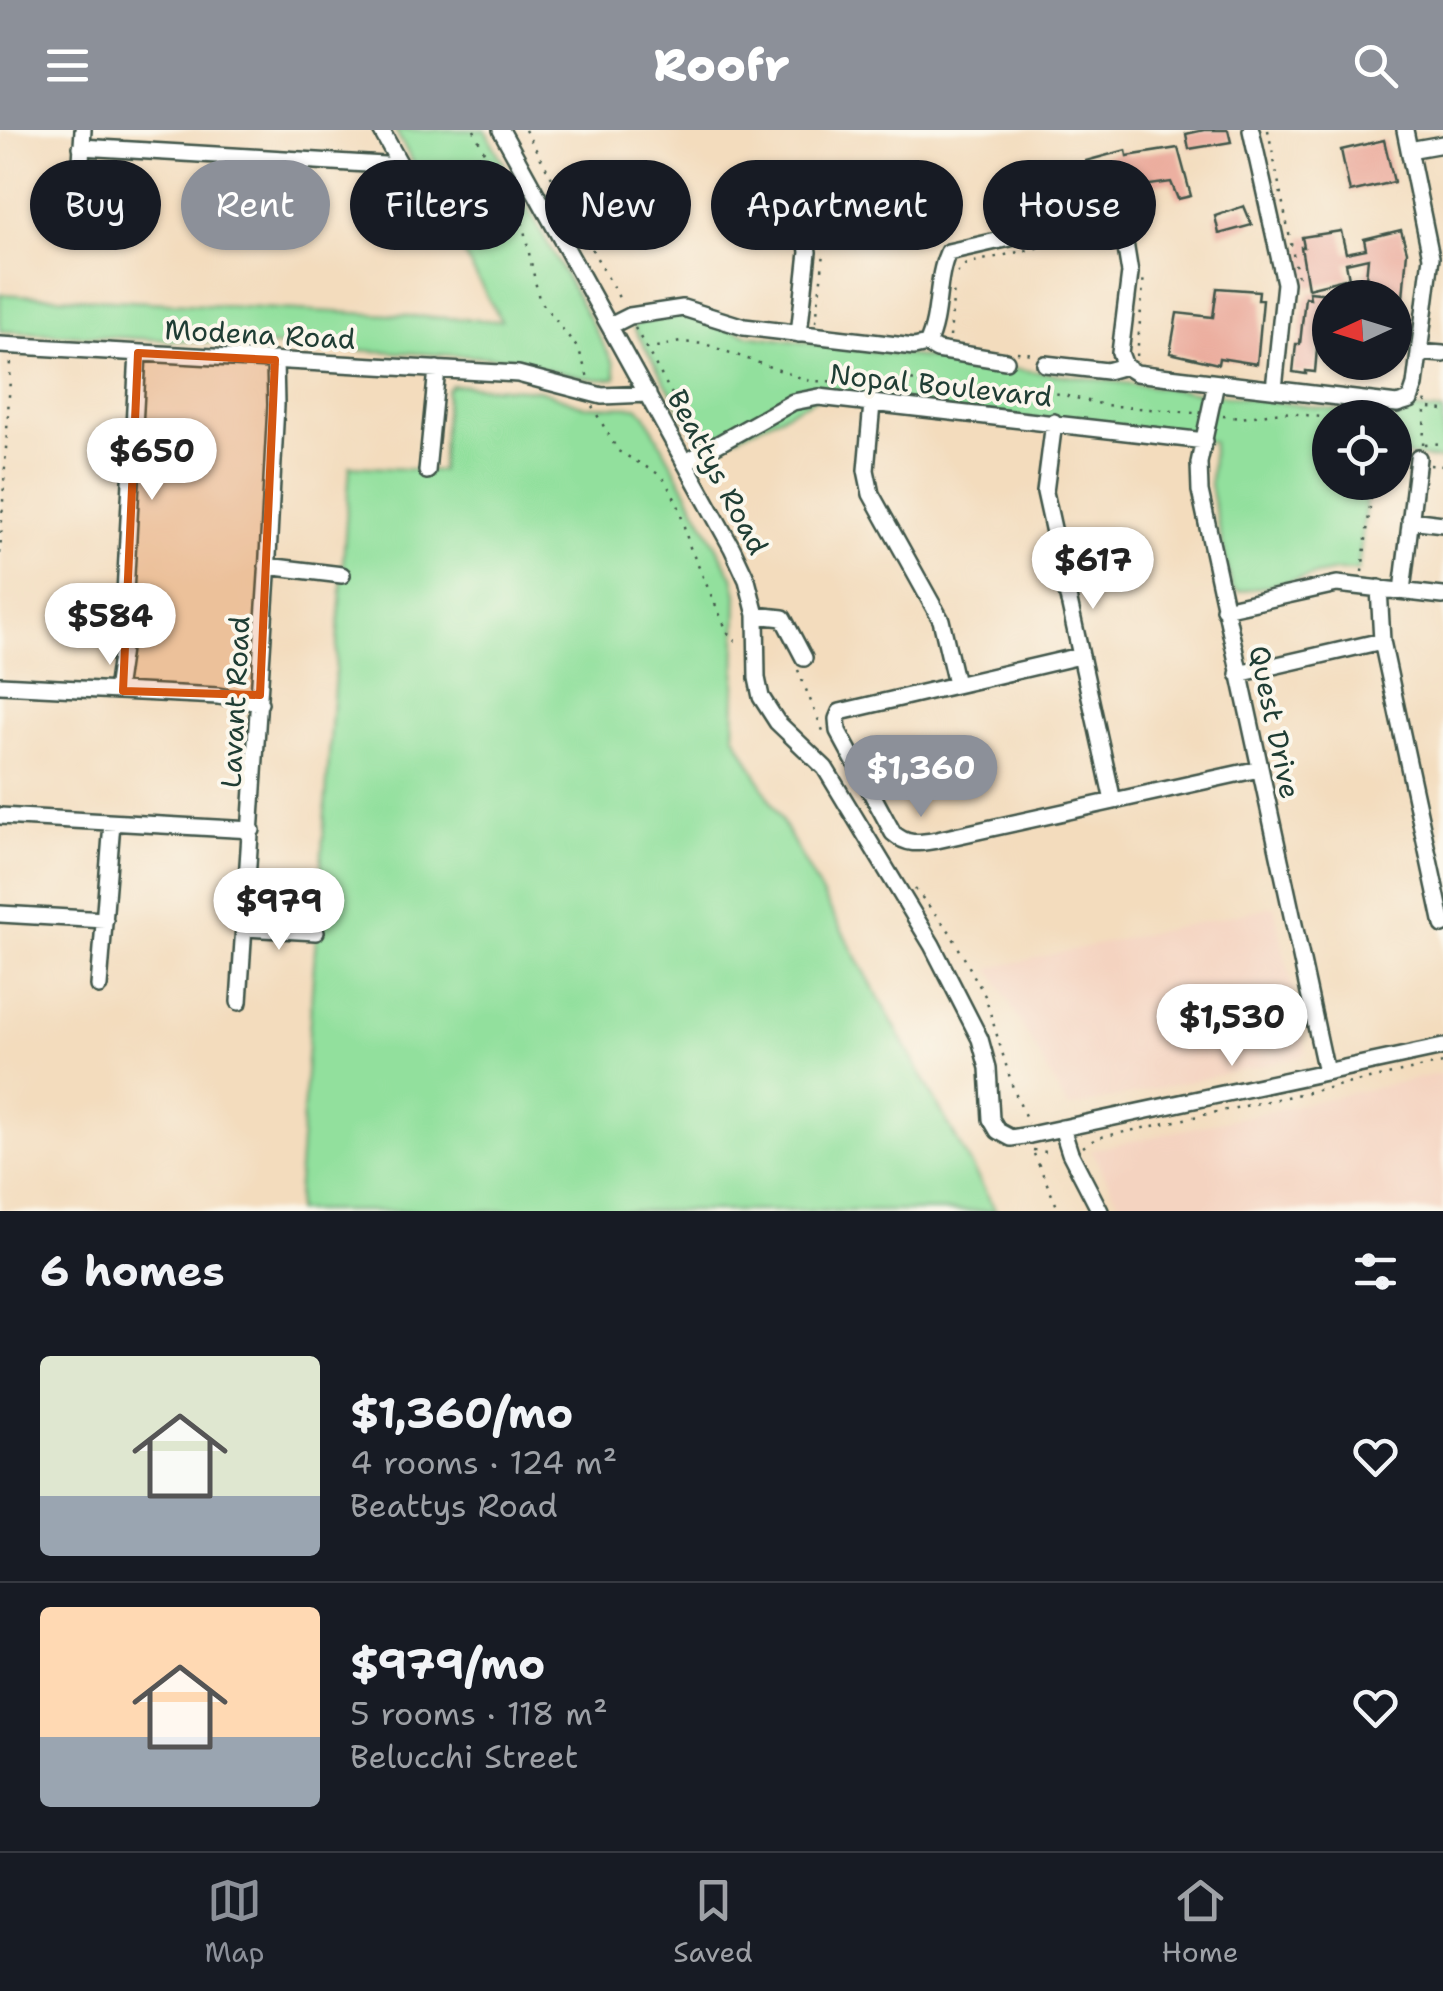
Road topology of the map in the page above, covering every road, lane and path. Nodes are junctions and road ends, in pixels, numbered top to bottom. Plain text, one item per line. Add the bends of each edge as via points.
1 (381, 130) edge
2 (474, 130) edge
3 (500, 130) edge
4 (525, 130) edge
5 (1251, 130) edge
6 (1405, 130) edge
7 (82, 138) edge
8 (1443, 144) edge
9 (1409, 150) junction
10 (398, 160) edge
11 (490, 160) edge
12 (350, 162) edge
13 (525, 227) edge
14 (970, 246) junction
15 (808, 250) edge
16 (630, 316) junction
17 (610, 326) junction
18 (800, 334) junction
19 (950, 339) dead end
20 (927, 344) junction
21 (646, 349) junction
22 (1419, 352) junction
23 (4, 353) edge
24 (138, 353) junction
25 (1443, 354) edge
26 (278, 360) junction
27 (1006, 360) joint
28 (1045, 364) joint
29 (1125, 366) junction
30 (433, 369) junction
31 (1216, 383) junction
32 (644, 387) junction
33 (590, 390) junction
34 (1274, 390) junction
35 (872, 404) junction
36 (1427, 408) dead end
37 (1443, 410) edge
38 (1210, 415) junction
39 (1312, 416) edge
40 (1054, 422) junction
41 (688, 425) dead end
42 (1205, 440) junction
43 (1418, 458) dead end
44 (686, 462) junction
45 (427, 470) dead end
46 (1371, 500) edge
47 (1410, 520) junction
48 (1443, 524) edge
49 (0, 554) edge
50 (267, 570) junction
51 (342, 574) dead end
52 (1362, 574) dead end
53 (1380, 588) junction
54 (1402, 592) junction
55 (1443, 596) edge
56 (1224, 609) junction
57 (756, 615) junction
58 (757, 642) junction
59 (1382, 642) junction
60 (1080, 656) junction
61 (801, 663) joint
62 (1238, 674) junction
63 (0, 684) edge
64 (956, 684) junction
65 (120, 691) junction
66 (260, 699) junction
67 (826, 736) dead end
68 (1259, 769) junction
69 (1113, 801) junction
70 (0, 816) edge
71 (112, 822) junction
72 (252, 830) junction
73 (912, 886) dead end
74 (1441, 905) edge
75 (0, 914) edge
76 (104, 920) junction
77 (1443, 925) edge
78 (245, 928) junction
79 (316, 932) dead end
80 (99, 986) dead end
81 (239, 1002) dead end
82 (1443, 1047) edge
83 (1443, 1062) edge
84 (1326, 1072) junction
85 (1062, 1128) junction
86 (1030, 1135) junction
87 (1034, 1152) junction
88 (1070, 1153) junction
89 (1059, 1211) edge
90 (1100, 1211) edge

1 - 10 street
2 - 11 path
3 - 17 street, Beattys Road
4 - 16 path
5 - 34 street via 1285,283
6 - 9 street
7 - 12 street
8 - 9 street
9 - 22 street via 1431,257
13 - 33 path via 539,299 579,350
14 - 19 path via 974,262 955,276
14 - 20 street via 948,252 942,264
14 - 29 street via 1116,218 1130,273 1120,353
15 - 18 street
16 - 17 street
16 - 18 street via 683,308 744,327
16 - 21 path
17 - 32 street, Beattys Road
18 - 20 street
20 - 27 street
21 - 38 path via 706,344 810,381 900,378 974,393 1034,388 1105,405
21 - 41 path
22 - 25 street
22 - 34 street via 1410,400 1397,404
23 - 24 street, Modena Road
23 - 49 path via 11,360
24 - 26 street, Modena Road
24 - 65 street
26 - 30 street, Modena Road
26 - 50 street, Lavant Road
27 - 28 path via 1006,350 1045,355
28 - 29 street via 1107,371
29 - 31 street via 1136,374
30 - 33 street, Modena Road via 518,374
30 - 45 street
31 - 34 street
31 - 38 street, Quest Drive
32 - 33 street, Modena Road
32 - 44 street, Beattys Road
33 - 58 path via 595,416 618,451 662,476 678,504 731,640
35 - 40 street, Nopal Boulevard
35 - 44 street, Nopal Boulevard via 806,398
35 - 64 street via 870,494 941,620
36 - 37 path
38 - 39 path
38 - 42 street, Quest Drive
40 - 42 street, Nopal Boulevard
40 - 60 street via 1045,492
42 - 56 street, Quest Drive via 1200,492
43 - 47 street
44 - 57 street, Beattys Road via 747,580
46 - 52 path
47 - 48 street
47 - 54 street
50 - 51 street
50 - 66 street, Lavant Road
53 - 54 street
53 - 56 street via 1328,584
53 - 59 street
54 - 55 street
56 - 62 street, Quest Drive
57 - 58 street, Beattys Road
57 - 61 street via 783,618
58 - 86 street, Beattys Road via 757,678 769,711 825,768 980,1039 991,1119 1011,1138
59 - 62 street
59 - 74 street
60 - 64 street
60 - 69 street
61 - 67 path
62 - 68 street, Quest Drive
63 - 65 street
64 - 69 street via 856,707 837,719 901,841 937,840
65 - 66 street
66 - 72 street, Lavant Road
68 - 69 street
68 - 84 street, Quest Drive
70 - 71 street
71 - 72 street
71 - 76 street
72 - 78 street, Lavant Road
73 - 86 path via 950,932 985,996
74 - 77 street
75 - 76 street
76 - 80 street
78 - 79 street
78 - 81 street, Lavant Road
82 - 84 street
83 - 88 path via 1097,1138
84 - 85 street
85 - 86 street
85 - 88 street
86 - 87 path
87 - 88 path
87 - 89 path
88 - 90 street

